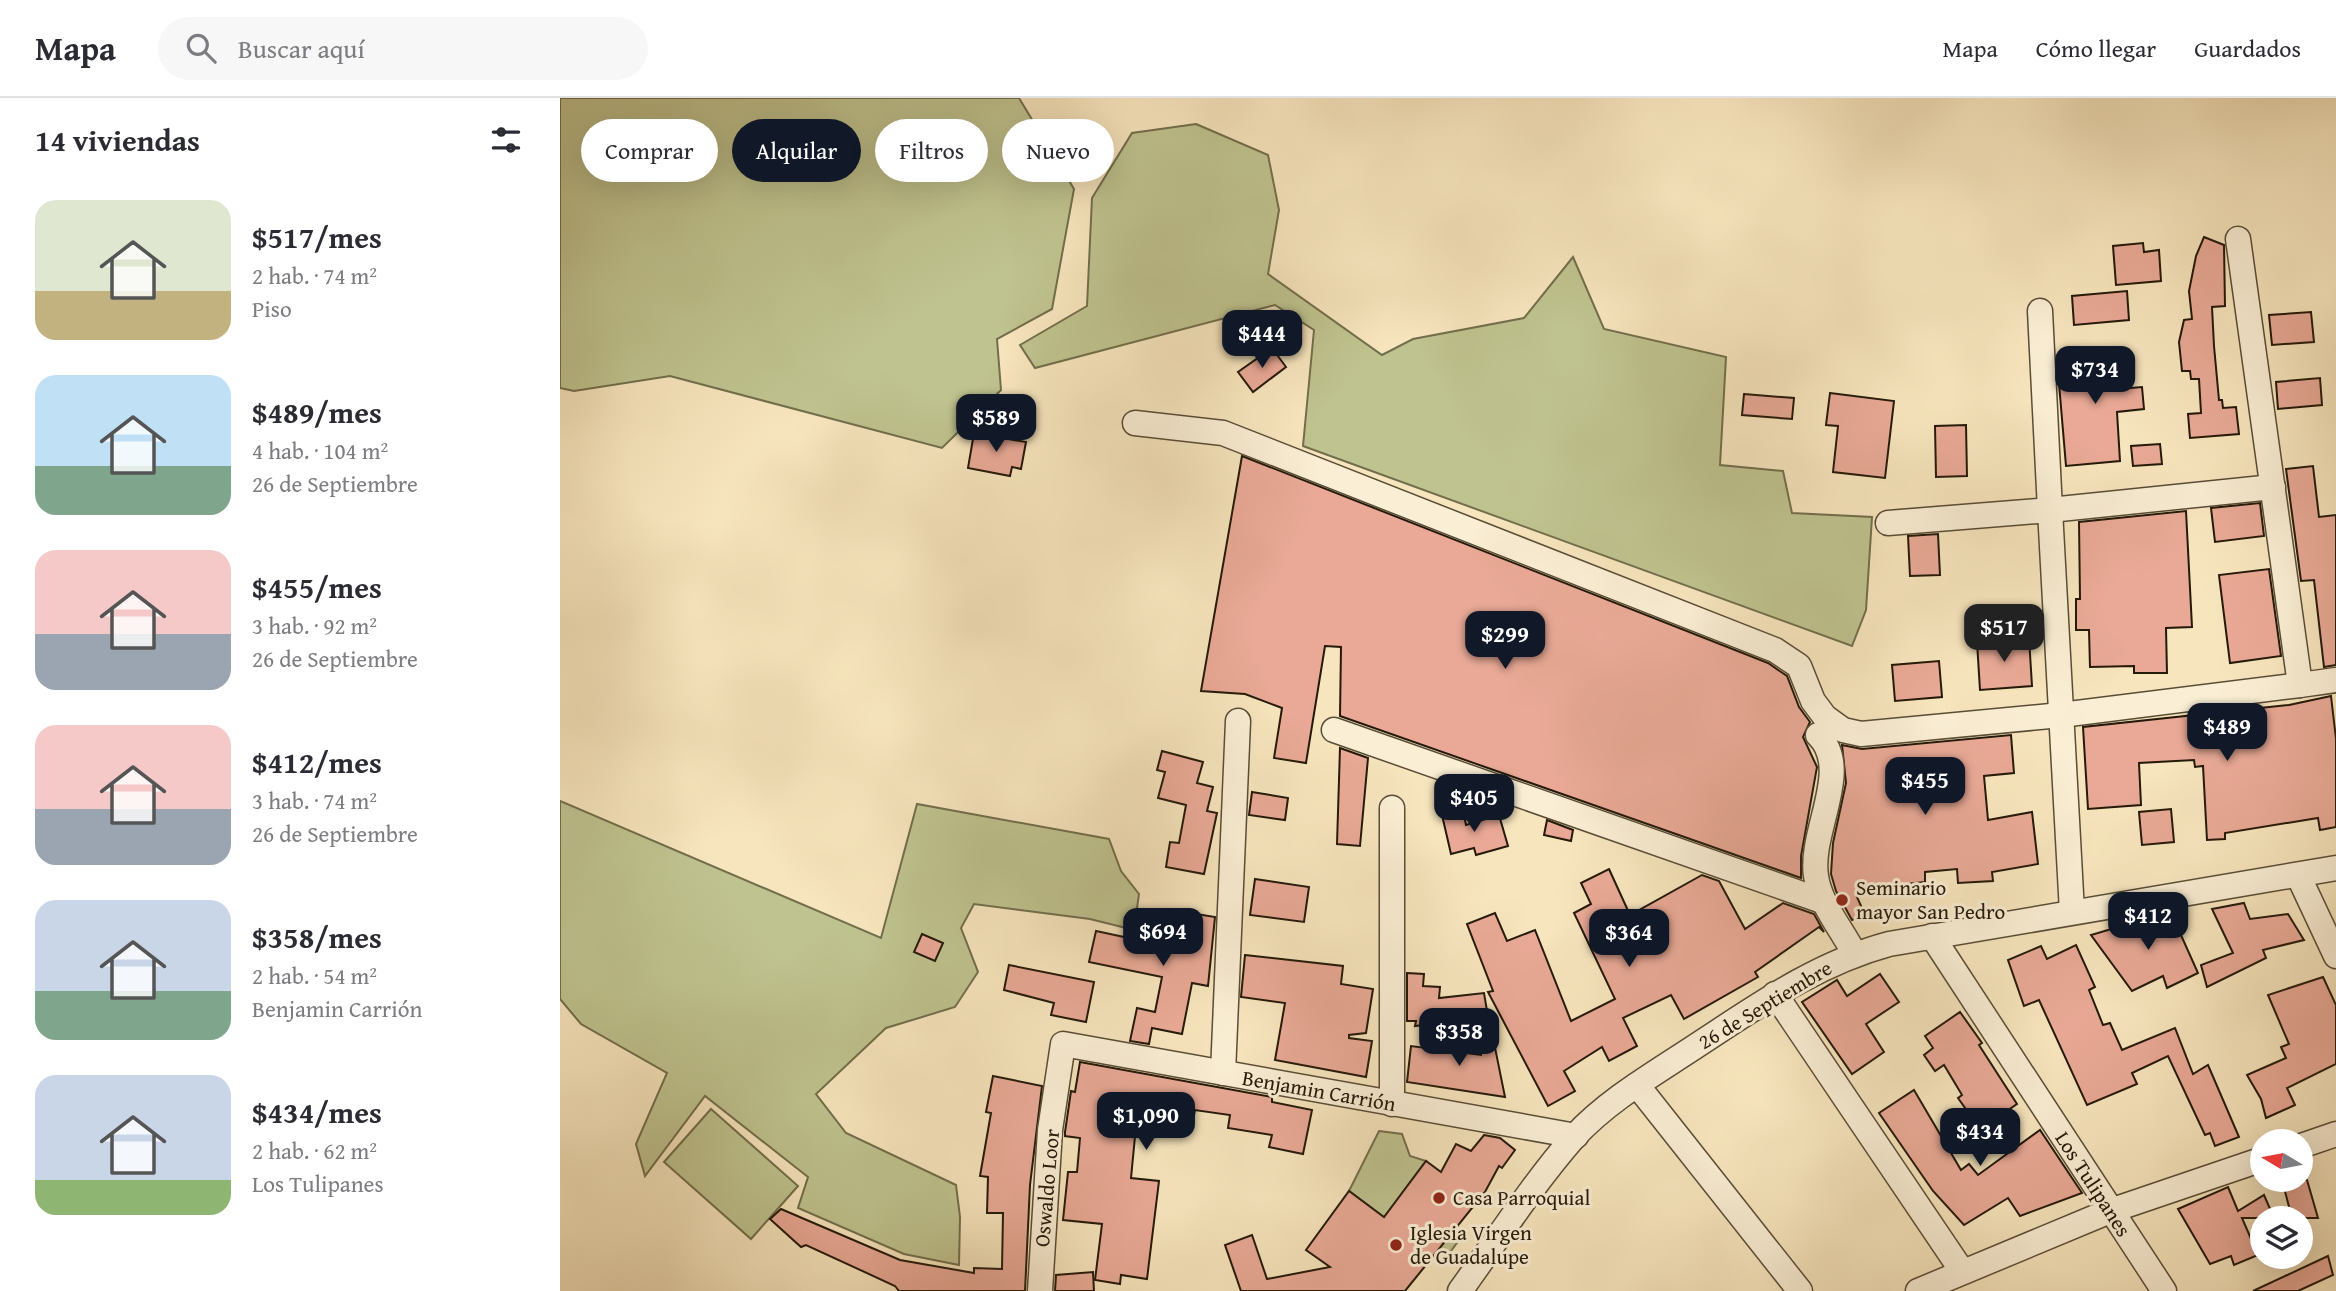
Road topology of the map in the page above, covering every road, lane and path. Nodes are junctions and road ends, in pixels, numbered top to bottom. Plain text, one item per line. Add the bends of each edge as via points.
1 (2238, 239) dead end
2 (2040, 311) dead end
3 (1135, 423) dead end
4 (2273, 487) junction
5 (2050, 510) junction
6 (1888, 523) dead end
7 (2336, 680) edge
8 (2300, 685) junction
9 (2061, 715) junction
10 (1238, 721) dead end
11 (1334, 730) dead end
12 (1818, 735) dead end
13 (1392, 808) dead end
14 (2336, 868) edge
15 (2298, 875) junction
16 (1822, 901) junction
17 (2072, 912) junction
18 (1932, 936) junction
19 (1854, 953) junction
20 (2336, 956) edge
21 (1775, 994) junction
22 (1063, 1044) joint
23 (1223, 1073) junction
24 (1637, 1085) junction
25 (1392, 1104) junction
26 (2336, 1134) edge
27 (1576, 1136) junction
28 (2314, 1142) edge
29 (2250, 1163) edge
30 (2110, 1211) junction
31 (1962, 1271) junction
32 (1040, 1291) edge
33 (1460, 1291) edge
34 (1800, 1291) edge
35 (1918, 1291) edge
36 (2164, 1291) edge

1 - 4 street
2 - 5 street
3 - 9 street via 1223,433 1774,650 1799,666 1813,701 1843,730 1861,734
4 - 5 street
4 - 8 street
5 - 6 street
5 - 9 street
7 - 8 street
8 - 9 street
9 - 17 street
10 - 23 street
11 - 16 street
12 - 16 street via 1828,745 1833,771 1816,844 1815,874
13 - 25 street
14 - 15 street, 26 de Septiembre
15 - 17 street, 26 de Septiembre
15 - 20 street
16 - 19 street
17 - 18 street, 26 de Septiembre
18 - 19 street, 26 de Septiembre
18 - 30 street, Los Tulipanes
19 - 21 street, 26 de Septiembre
21 - 24 street, 26 de Septiembre
21 - 31 street
22 - 23 street, Benjamin Carrión
22 - 32 street, Oswaldo Loor via 1050,1130
23 - 25 street, Benjamin Carrión
24 - 27 street, 26 de Septiembre
24 - 34 street
25 - 27 street, Benjamin Carrión
26 - 28 street
27 - 33 street, 26 de Septiembre
29 - 30 street
30 - 31 street
30 - 36 street, Los Tulipanes
31 - 35 street

